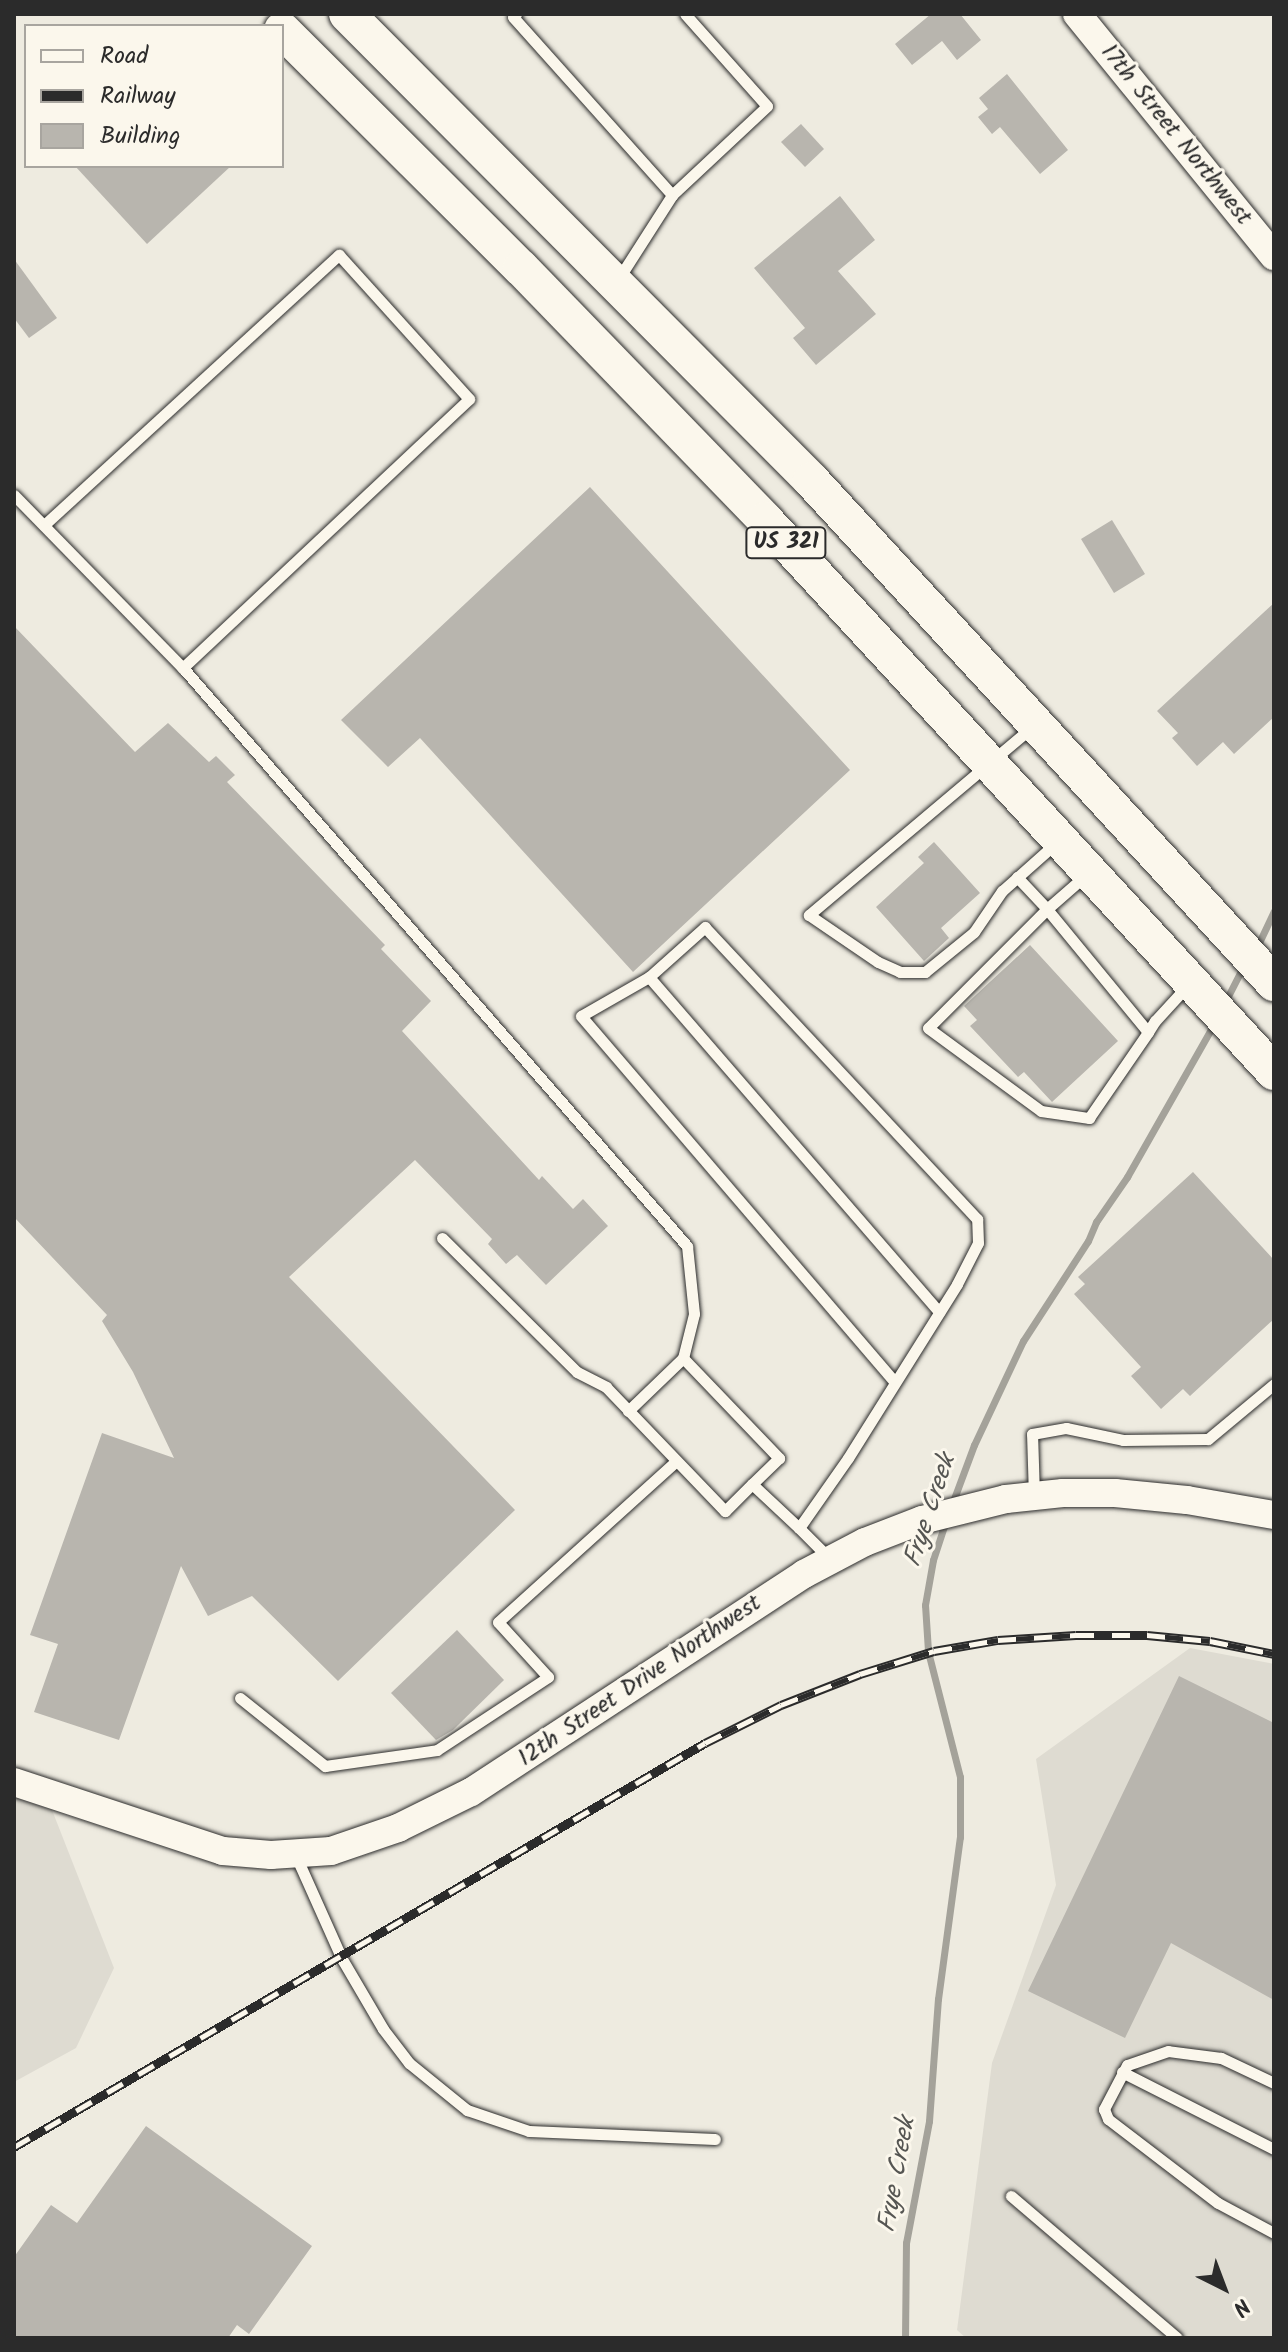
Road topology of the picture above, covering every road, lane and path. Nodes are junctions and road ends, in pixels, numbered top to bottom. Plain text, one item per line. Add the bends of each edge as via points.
1 (347, 14) edge
2 (516, 14) edge
3 (685, 14) edge
4 (1077, 14) edge
5 (284, 32) edge
6 (672, 195) junction
7 (1274, 256) edge
8 (617, 282) junction
9 (14, 495) edge
10 (44, 525) junction
11 (183, 668) junction
12 (1036, 724) junction
13 (990, 762) junction
14 (1061, 839) junction
15 (1090, 871) junction
16 (1017, 877) junction
17 (1047, 909) junction
18 (649, 977) junction
19 (1191, 981) junction
20 (1274, 983) edge
21 (1148, 1032) junction
22 (1274, 1072) edge
23 (442, 1238) dead end
24 (939, 1312) junction
25 (683, 1358) junction
26 (895, 1382) junction
27 (1274, 1384) edge
28 (628, 1411) junction
29 (676, 1461) junction
30 (752, 1484) junction
31 (1034, 1496) junction
32 (1274, 1515) edge
33 (799, 1528) junction
34 (831, 1560) junction
35 (240, 1698) dead end
36 (14, 1782) edge
37 (295, 1853) junction
38 (1122, 2072) junction
39 (1274, 2083) edge
40 (715, 2139) dead end
41 (1274, 2149) edge
42 (1011, 2196) dead end
43 (1274, 2233) edge
44 (1177, 2338) edge

1 - 8 highway, US 321
2 - 6 lane via 513,17
3 - 6 lane via 767,106
4 - 7 street, 17th Street Northwest
5 - 13 highway, US 321 via 544,291
6 - 8 lane
8 - 12 highway, US 321 via 811,480
9 - 10 lane
10 - 11 lane
10 - 11 lane via 339,255 469,399
11 - 25 lane via 687,1246 694,1314
12 - 13 lane
12 - 20 highway, US 321
13 - 14 highway, US 321
13 - 16 lane via 809,915 878,962 900,972 925,972 974,932
14 - 15 highway, US 321
14 - 16 lane
15 - 17 lane
15 - 19 highway, US 321
16 - 17 lane
17 - 21 lane
17 - 21 lane via 928,1028 1041,1111 1089,1118
18 - 24 lane
18 - 24 lane via 705,927 977,1219 978,1243
18 - 26 lane via 581,1016
19 - 21 lane
19 - 22 highway, US 321
23 - 28 lane via 577,1372 606,1387
24 - 26 lane
25 - 28 lane
25 - 30 lane via 779,1458
26 - 33 lane
27 - 31 lane via 1208,1439 1123,1440 1066,1428 1032,1434
28 - 29 lane
29 - 30 lane via 725,1511
29 - 35 lane via 498,1622 548,1677 437,1750 325,1766
30 - 33 lane
31 - 32 street, 12th Street Drive Northwest via 1115,1493
31 - 34 street, 12th Street Drive Northwest via 922,1520
33 - 34 lane
34 - 37 street, 12th Street Drive Northwest via 734,1617 471,1792 398,1828 331,1851
36 - 37 street, 12th Street Drive Northwest via 223,1851
37 - 40 lane via 342,1959 383,2029 409,2063 467,2110 529,2131
38 - 39 lane via 1127,2065 1168,2051 1221,2058
38 - 41 lane
38 - 43 lane via 1104,2109 1108,2119 1218,2203
42 - 44 lane

